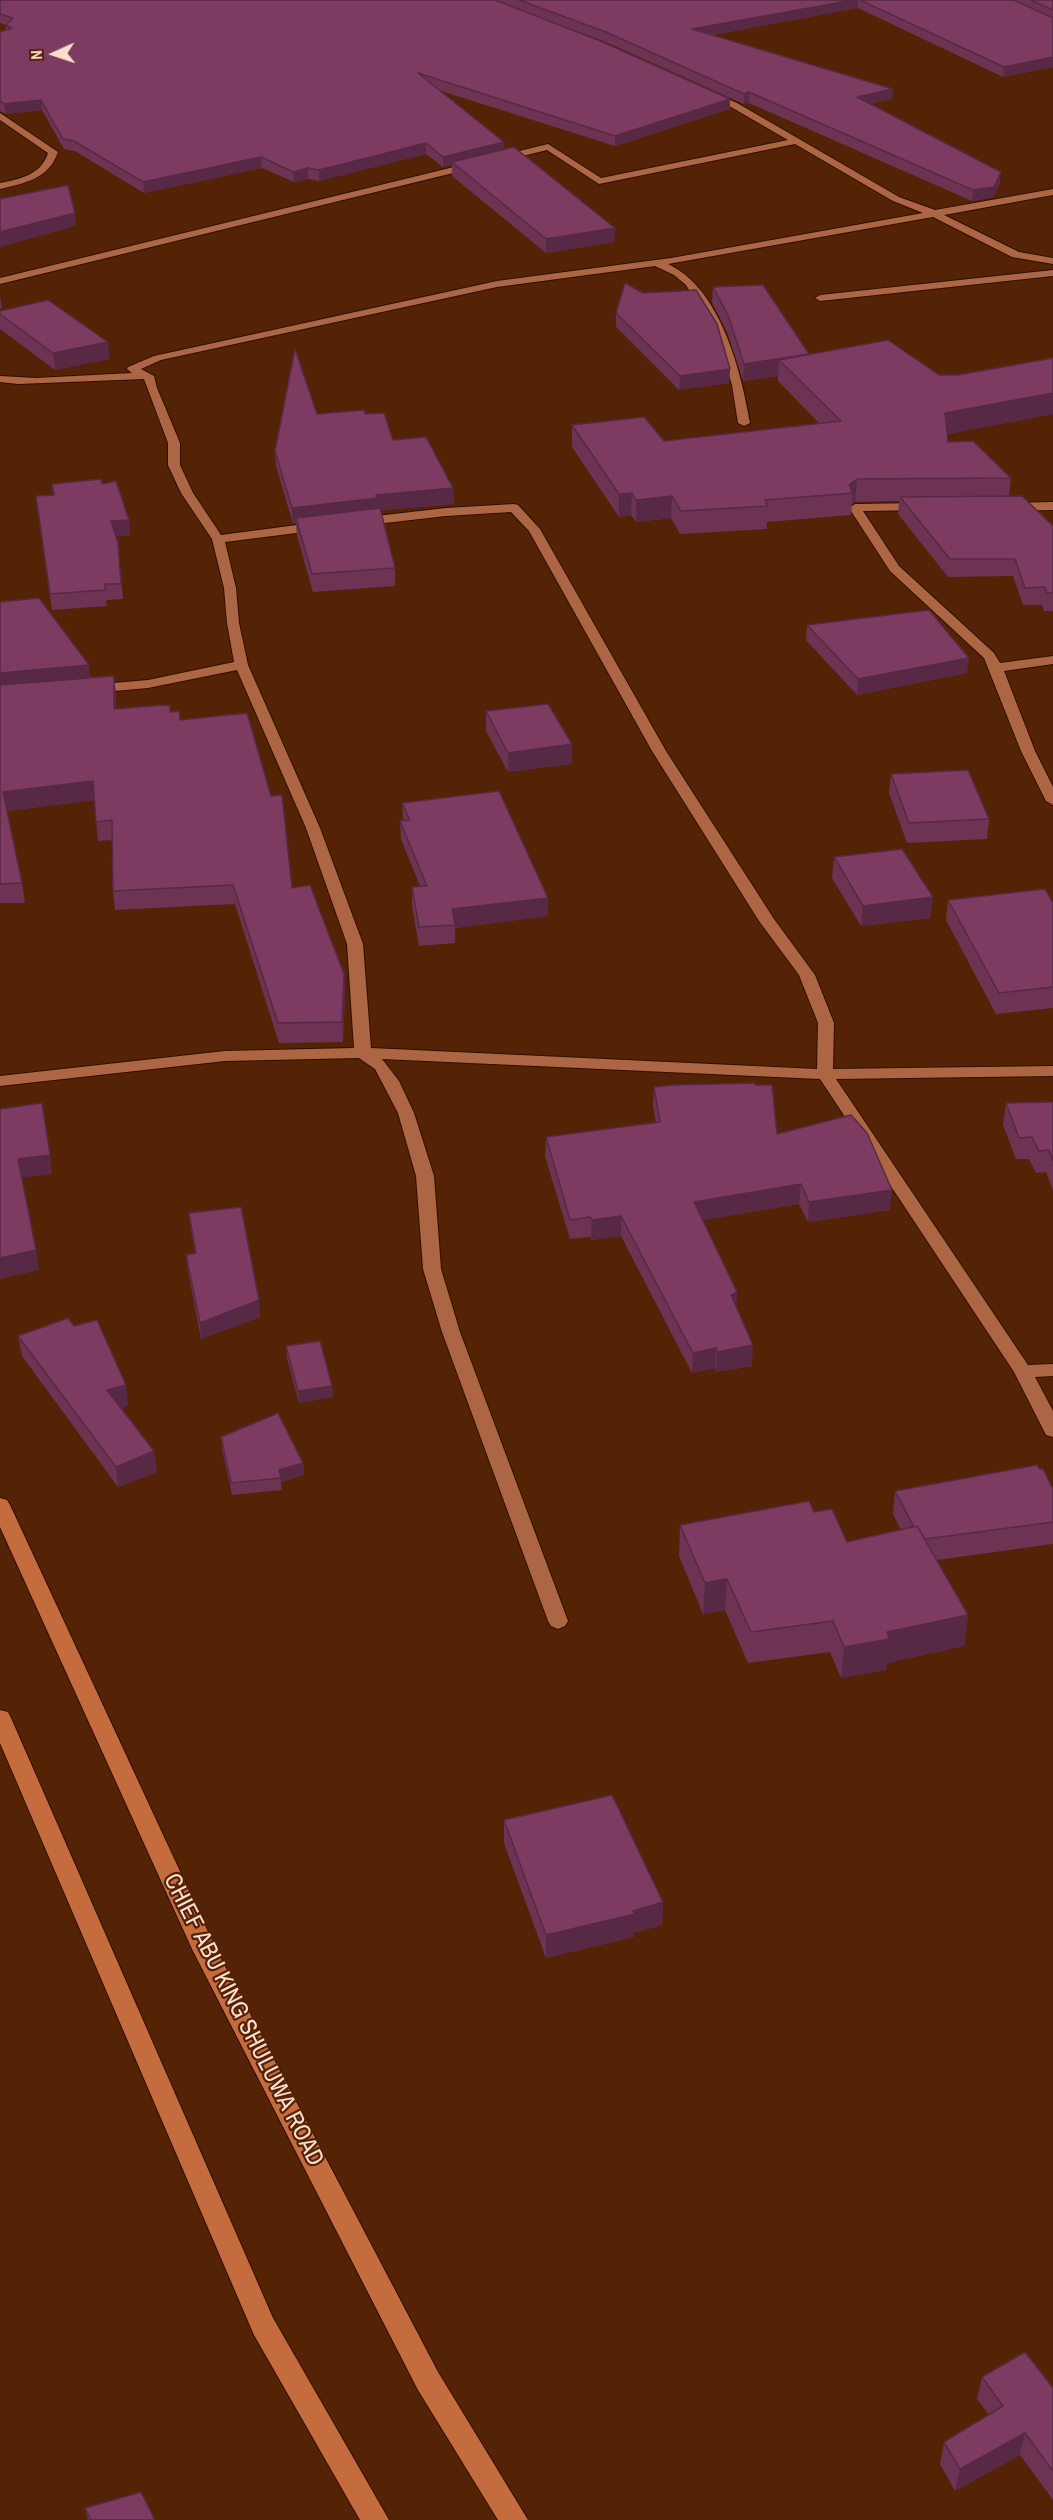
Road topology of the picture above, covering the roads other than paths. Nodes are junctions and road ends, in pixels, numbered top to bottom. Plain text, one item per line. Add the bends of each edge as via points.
1 (704, 92) edge
2 (0, 116) edge
3 (796, 141) junction
4 (0, 186) edge
5 (1053, 192) edge
6 (933, 213) junction
7 (1053, 261) edge
8 (656, 263) junction
9 (1053, 273) edge
10 (0, 281) edge
11 (820, 298) dead end
12 (132, 369) junction
13 (106, 375) junction
14 (149, 376) junction
15 (0, 379) edge
16 (744, 423) dead end
17 (1053, 506) edge
18 (937, 507) edge
19 (995, 507) edge
20 (218, 539) junction
21 (1053, 660) edge
22 (241, 665) junction
23 (996, 668) junction
24 (77, 691) edge
25 (1053, 801) edge
26 (363, 1053) junction
27 (1053, 1071) edge
28 (825, 1074) junction
29 (0, 1081) edge
30 (1053, 1370) edge
31 (1023, 1371) junction
32 (1053, 1430) edge
33 (0, 1505) edge
34 (558, 1621) dead end
35 (0, 1718) edge
36 (375, 2520) edge
37 (514, 2520) edge

1 - 3 street
2 - 4 street via 53,152 45,170
3 - 6 street via 897,199
3 - 10 street via 599,180 548,147
5 - 6 street
6 - 7 street via 1016,255
6 - 8 street
8 - 12 street via 497,284 158,358
8 - 16 street via 690,283 723,337 738,385
9 - 11 street
12 - 13 street
12 - 14 street
13 - 14 street
13 - 15 street via 37,381
14 - 20 street via 174,443 174,465
17 - 19 street
18 - 23 street via 855,508 894,568
20 - 22 street via 230,588
20 - 28 street via 446,512 514,508 534,529 659,751 767,921 807,975 826,1023
21 - 23 street
22 - 24 street via 148,684
22 - 26 street via 313,828 355,944
23 - 25 street via 1028,751
26 - 28 street
26 - 29 street via 225,1056
26 - 34 street via 381,1066 406,1113 425,1176 432,1269 451,1332
27 - 28 street
28 - 31 street
30 - 31 street
31 - 32 street
33 - 37 street, CHIEF ABU KING SHULUWA ROAD via 205,1951 428,2381
35 - 36 street via 263,2326

